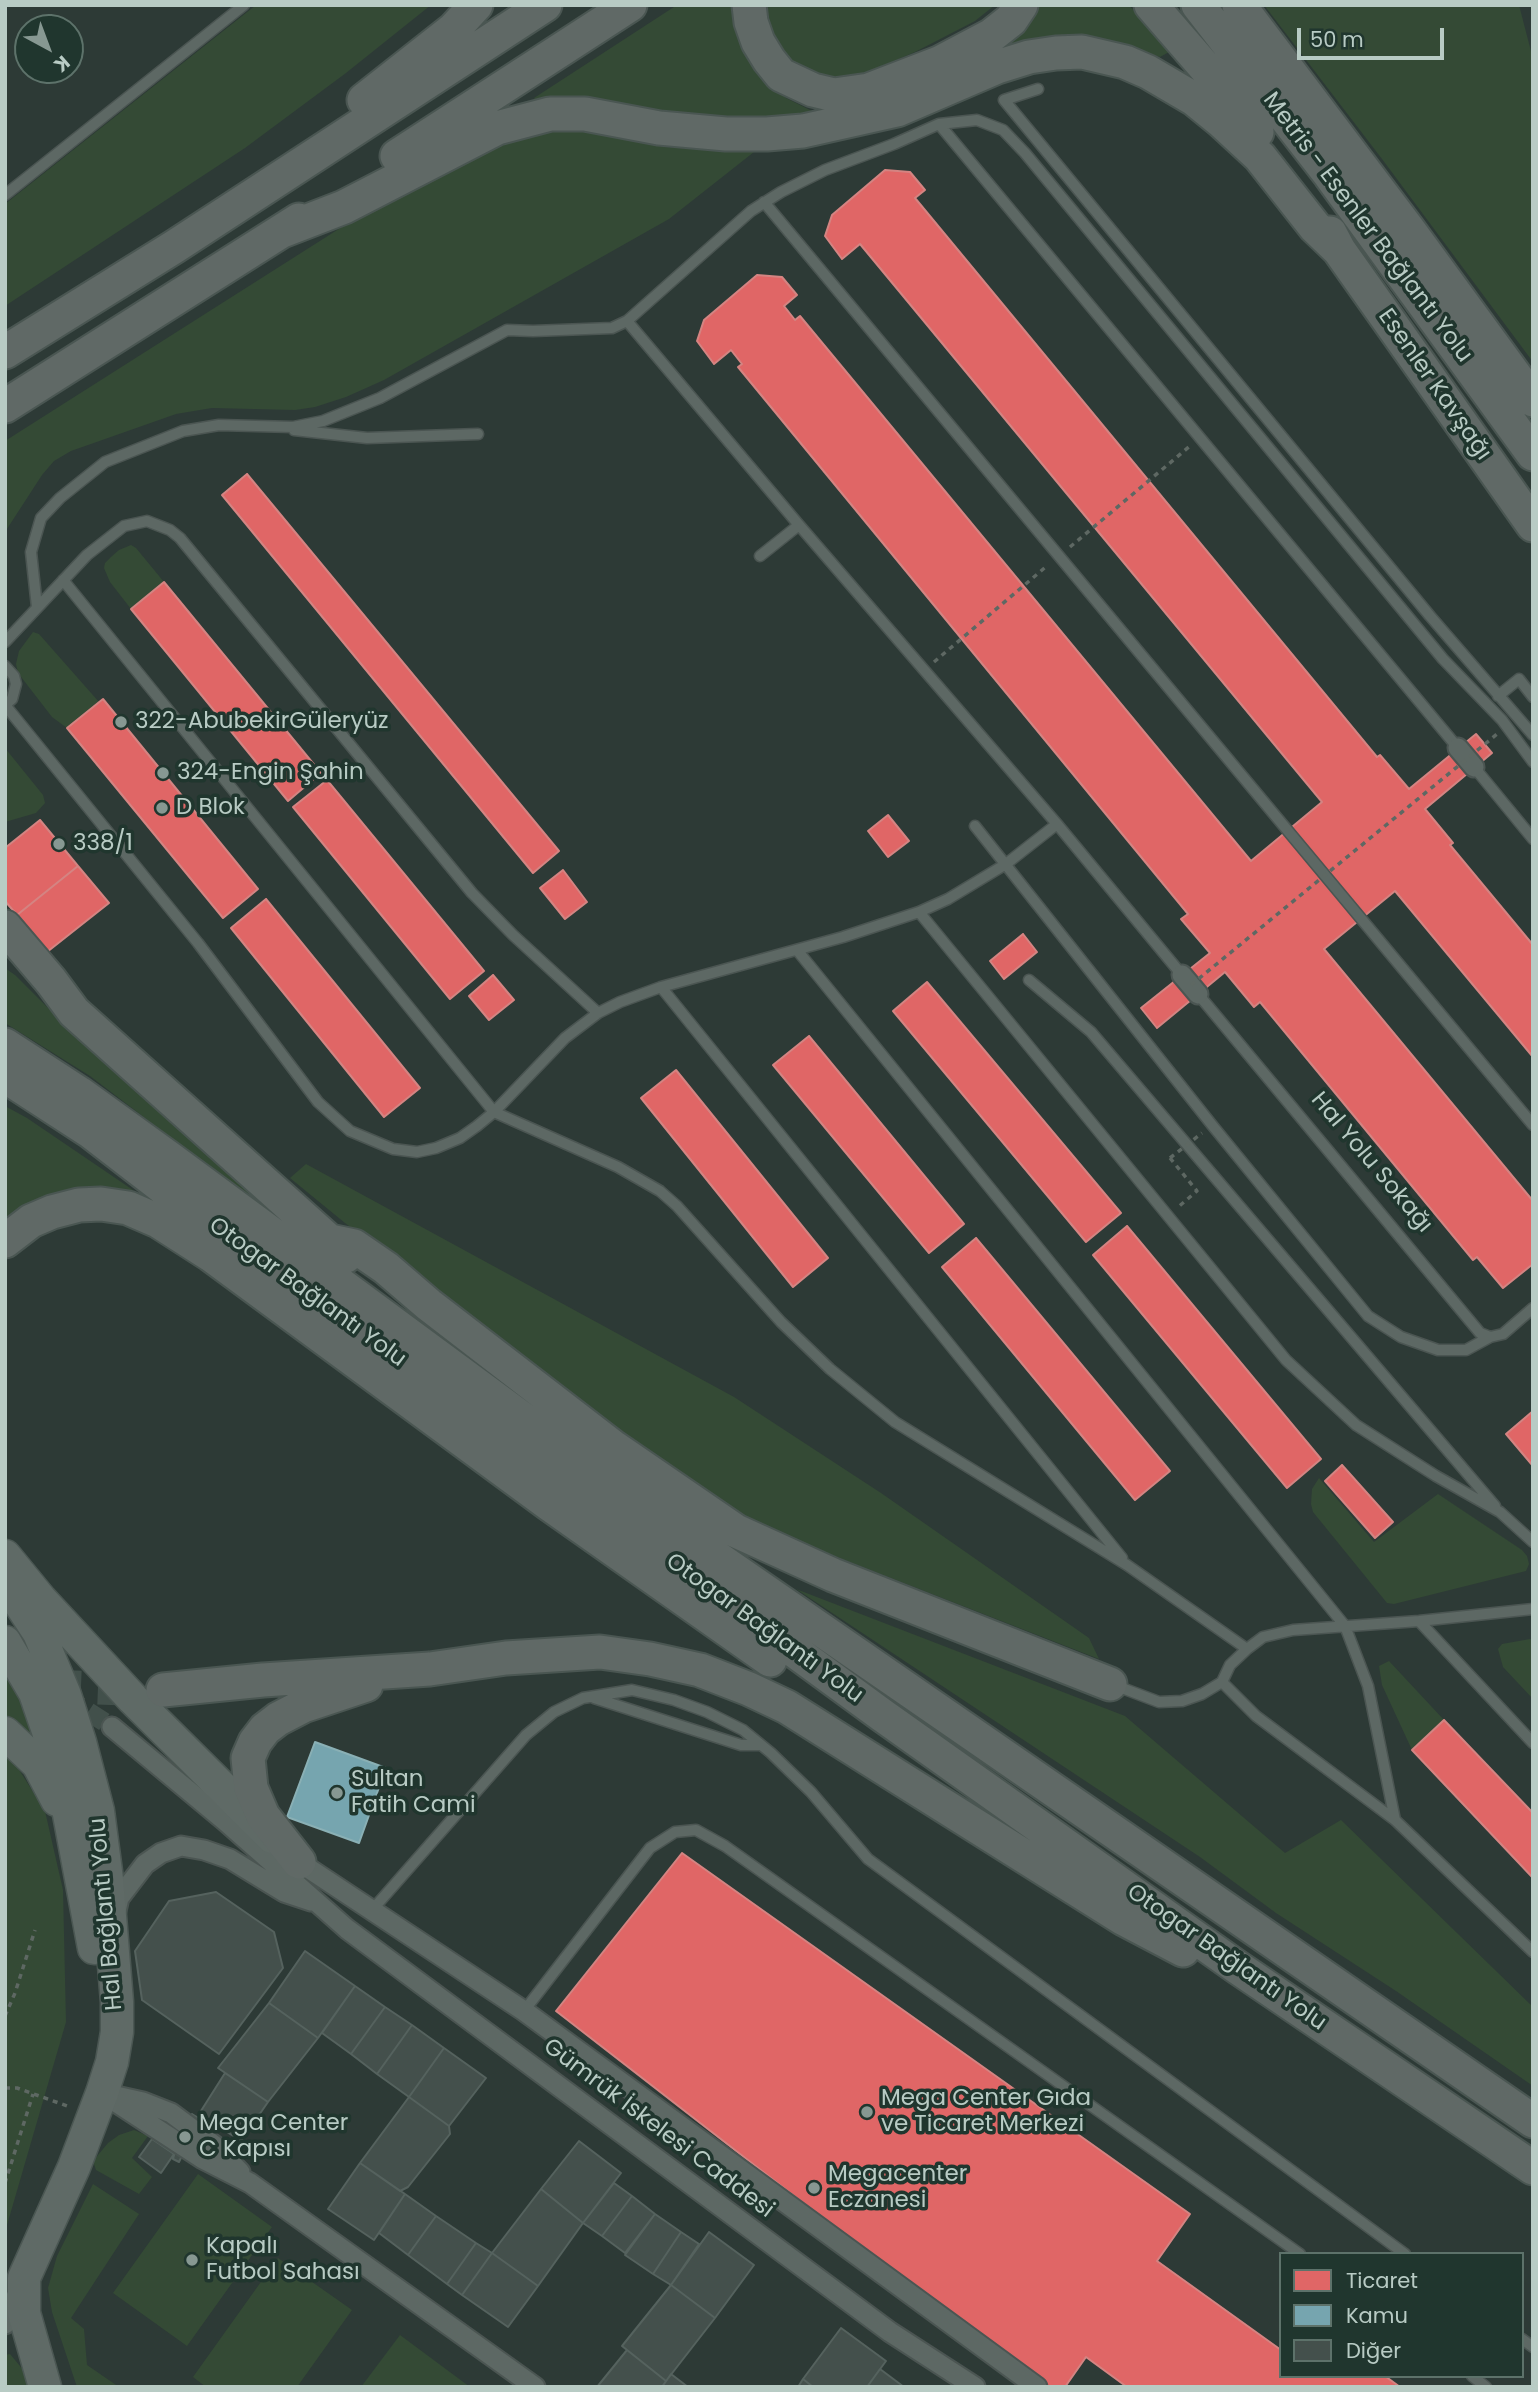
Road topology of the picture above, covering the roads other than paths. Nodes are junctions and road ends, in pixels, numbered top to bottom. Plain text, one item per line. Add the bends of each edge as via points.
1 (244, 5) edge
2 (476, 5) edge
3 (545, 5) edge
4 (630, 5) edge
5 (749, 5) edge
6 (1021, 5) edge
7 (1151, 5) edge
8 (1198, 5) edge
9 (1239, 5) edge
10 (1038, 89) dead end
11 (939, 124) junction
12 (5, 195) edge
13 (764, 202) junction
14 (282, 230) junction
15 (174, 247) junction
16 (1339, 250) junction
17 (627, 321) junction
18 (5, 352) edge
19 (1533, 400) edge
20 (5, 405) edge
21 (262, 426) junction
22 (478, 434) dead end
23 (1533, 454) edge
24 (1532, 524) edge
25 (799, 525) junction
26 (760, 556) dead end
27 (63, 580) junction
28 (37, 607) junction
29 (5, 642) edge
30 (5, 666) edge
31 (1498, 696) junction
32 (1533, 697) edge
33 (6, 705) edge
34 (1533, 735) edge
35 (1458, 748) joint
36 (1533, 762) edge
37 (1474, 767) joint
38 (1057, 824) junction
39 (975, 826) dead end
40 (1533, 839) edge
41 (1006, 864) junction
42 (919, 912) junction
43 (5, 927) edge
44 (797, 950) junction
45 (5, 961) edge
46 (1029, 980) dead end
47 (661, 987) junction
48 (74, 1013) junction
49 (598, 1013) junction
50 (5, 1045) edge
51 (5, 1076) edge
52 (494, 1112) junction
53 (1533, 1125) edge
54 (5, 1241) edge
55 (330, 1241) junction
56 (1533, 1308) edge
57 (1490, 1337) junction
58 (626, 1495) junction
59 (1500, 1512) junction
60 (1533, 1542) edge
61 (5, 1556) edge
62 (1127, 1565) junction
63 (5, 1581) edge
64 (1533, 1609) edge
65 (1419, 1621) junction
66 (1345, 1626) junction
67 (5, 1642) edge
68 (1247, 1649) junction
69 (430, 1669) junction
70 (1222, 1682) junction
71 (1110, 1684) joint
72 (163, 1690) tunnel mouth
73 (590, 1696) junction
74 (113, 1727) tunnel mouth
75 (5, 1733) edge
76 (1533, 1743) edge
77 (761, 1745) junction
78 (1395, 1820) junction
79 (73, 1829) junction
80 (1062, 1843) junction
81 (299, 1862) junction
82 (318, 1903) junction
83 (373, 1909) junction
84 (111, 1927) junction
85 (1533, 1952) edge
86 (1237, 1967) junction
87 (524, 2011) junction
88 (98, 2104) junction
89 (1533, 2121) edge
90 (1533, 2168) edge
91 (1297, 2252) edge
92 (1402, 2252) edge
93 (24, 2278) junction
94 (5, 2324) edge
95 (45, 2387) edge
96 (60, 2387) edge
97 (534, 2387) edge
98 (975, 2387) edge
99 (1037, 2387) edge

1 - 12 lane
2 - 15 highway via 421,57
3 - 15 highway
4 - 14 highway
5 - 6 highway via 758,42 781,75 834,95 869,90 939,63 992,35
7 - 16 highway via 1272,151
8 - 23 highway, Metris - Esenler Bağlantı Yolu via 1330,175
9 - 19 highway, Metris - Esenler Bağlantı Yolu
10 - 31 lane via 1004,100
11 - 13 lane via 825,170
11 - 35 lane
11 - 36 lane via 990,123 1025,153
13 - 17 lane
13 - 53 lane
14 - 16 highway via 345,207 497,128 550,114 584,114 700,132 803,131 897,110 1029,57 1082,52 1125,62 1194,99 1260,157
14 - 20 highway
15 - 18 highway
16 - 24 highway, Esenler Kavşağı
17 - 21 lane via 612,328 508,330 380,398 323,421 293,427
17 - 25 lane, Hal Yolu Sokağı
21 - 22 lane via 368,438
21 - 28 lane via 219,425 183,431 106,462 78,482 41,518 31,552
25 - 26 lane
25 - 38 lane, Hal Yolu Sokağı
27 - 28 lane
27 - 49 lane via 124,526 147,521 180,538 472,893
27 - 52 lane
28 - 29 lane
30 - 33 lane via 16,684
31 - 32 lane via 1519,679
31 - 34 lane
33 - 52 lane via 331,1116 373,1142 417,1152 460,1138
35 - 37 street
37 - 40 lane
38 - 41 lane
38 - 57 lane, Hal Yolu Sokağı via 1480,1333
39 - 41 lane
41 - 42 lane
41 - 57 lane via 1368,1316 1401,1337 1437,1350 1466,1350
42 - 44 lane
42 - 59 lane via 1286,1360 1356,1425
43 - 48 highway
44 - 47 lane
44 - 66 lane
45 - 48 highway
46 - 59 lane via 1091,1032
47 - 49 lane
47 - 62 lane
48 - 55 highway
49 - 52 lane via 565,1038
50 - 58 highway, Otogar Bağlantı Yolu via 158,1150
51 - 80 highway, Otogar Bağlantı Yolu via 91,1132
52 - 62 lane via 618,1167 660,1191 781,1322 895,1422
54 - 80 highway via 31,1221 79,1205 128,1209 158,1222 211,1255 803,1684 1003,1816
55 - 58 highway via 590,1452
55 - 71 highway via 354,1246 386,1268 612,1446 736,1531 833,1575
56 - 57 lane via 1503,1334
58 - 89 highway, Otogar Bağlantı Yolu
59 - 60 lane
61 - 81 main road via 133,1699
62 - 68 lane
63 - 84 main road, Hal Bağlantı Yolu via 39,1633 80,1742 98,1811
64 - 65 lane
65 - 66 lane
65 - 76 lane
66 - 68 lane via 1263,1637
66 - 78 lane via 1368,1686
67 - 79 main road, Hal Bağlantı Yolu via 44,1716
68 - 70 lane via 1230,1665
69 - 72 highway
69 - 81 highway via 362,1685 303,1706 278,1718 255,1742 248,1758 251,1788 263,1816
69 - 86 highway via 600,1652 700,1670 786,1707 1124,1919 1192,1954
70 - 71 lane via 1182,1701 1159,1702
70 - 78 lane via 1256,1716
73 - 77 lane via 741,1745
73 - 77 lane via 632,1690 674,1700 743,1730
73 - 83 lane via 554,1712 526,1735
74 - 82 street, Gümrük İskelesi Caddesi
75 - 79 main road via 38,1764
77 - 92 lane via 811,1792 868,1859
78 - 85 lane
79 - 88 main road, Hal Bağlantı Yolu via 96,1966
80 - 86 highway, Otogar Bağlantı Yolu
81 - 83 street
82 - 84 street via 284,1892 230,1859 181,1846 160,1853 131,1879 119,1898
82 - 98 street, Gümrük İskelesi Caddesi via 890,2332
83 - 87 street
84 - 88 main road, Hal Bağlantı Yolu via 117,2032
86 - 90 highway, Otogar Bağlantı Yolu
87 - 91 lane via 650,1848 676,1832 696,1830 725,1846
87 - 99 street
88 - 93 main road
88 - 97 street via 250,2183
93 - 94 street
93 - 95 main road via 24,2313
93 - 96 main road

